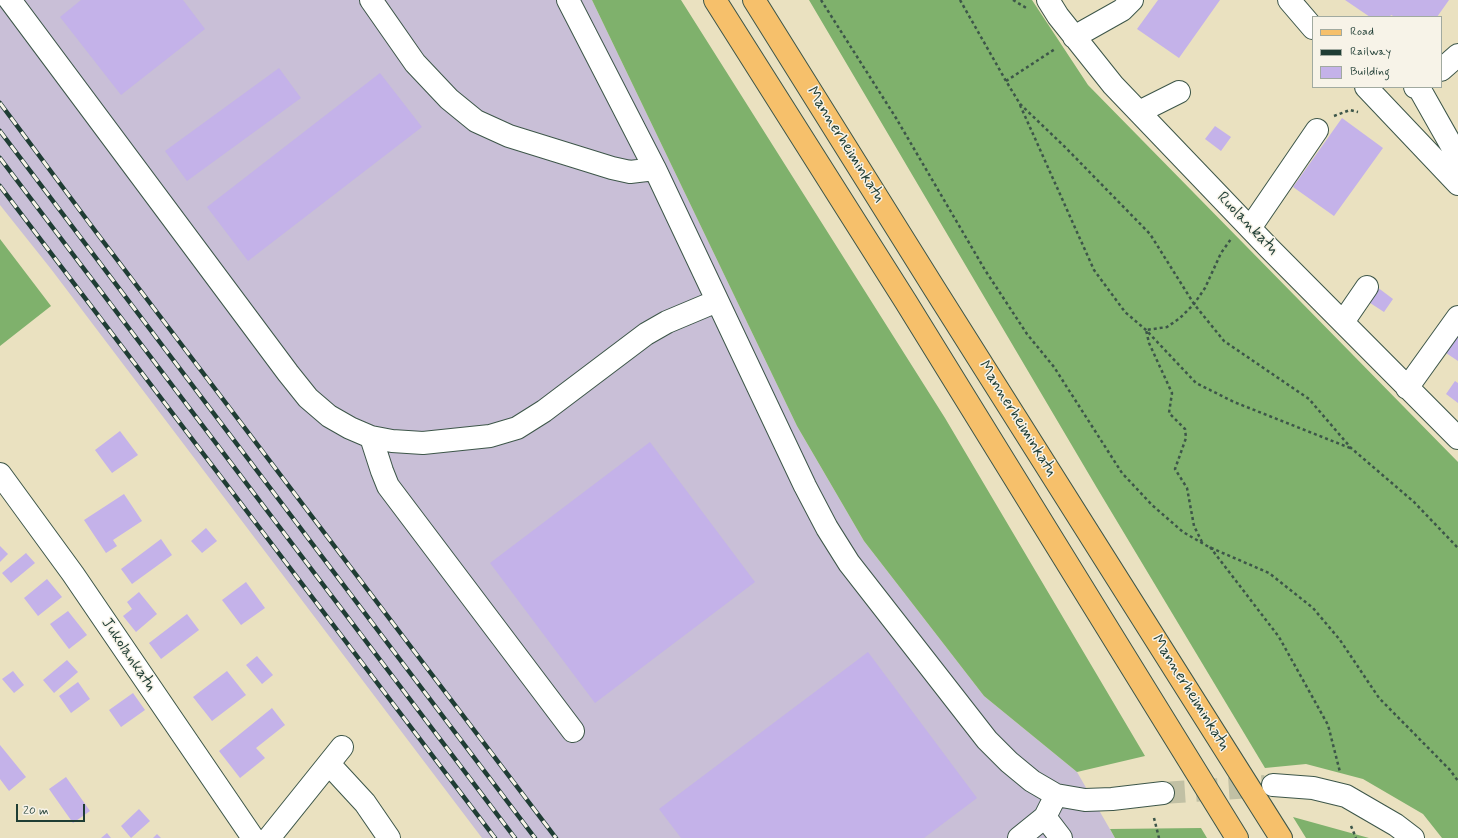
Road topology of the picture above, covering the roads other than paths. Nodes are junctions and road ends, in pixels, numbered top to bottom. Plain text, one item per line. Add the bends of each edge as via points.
1 (10, 0) edge
2 (371, 0) edge
3 (568, 0) edge
4 (714, 0) edge
5 (754, 0) edge
6 (1048, 0) edge
7 (1132, 0) edge
8 (1289, 0) edge
9 (1312, 27) edge
10 (1074, 36) junction
11 (1367, 88) edge
12 (1419, 88) edge
13 (1179, 92) dead end
14 (1139, 112) junction
15 (1317, 130) road end
16 (1458, 157) edge
17 (655, 170) junction
18 (1458, 184) edge
19 (1247, 224) junction
20 (1367, 287) dead end
21 (717, 301) junction
22 (1458, 317) edge
23 (1343, 322) junction
24 (1407, 388) junction
25 (371, 437) junction
26 (1458, 438) edge
27 (0, 474) edge
28 (573, 731) dead end
29 (342, 747) dead end
30 (329, 764) junction
31 (1273, 785) tunnel mouth
32 (1163, 793) tunnel mouth
33 (1056, 795) junction
34 (1045, 816) junction
35 (253, 838) edge
36 (269, 838) edge
37 (389, 838) edge
38 (1019, 838) edge
39 (1061, 838) edge
40 (1237, 838) edge
41 (1281, 838) edge
42 (1413, 838) edge

1 - 25 street via 241,312 308,398 329,416
2 - 17 street via 415,63 449,99 476,121 508,136 612,168 630,172
3 - 17 street
4 - 40 main road, Mannerheiminkatu via 906,302
5 - 41 main road, Mannerheiminkatu
6 - 10 street, Ruolankatu
7 - 10 street via 1122,10
8 - 9 street
10 - 14 street, Ruolankatu
11 - 18 street
12 - 16 street
13 - 14 street
14 - 19 street, Ruolankatu
15 - 19 street
17 - 21 street
19 - 23 street, Ruolankatu
20 - 23 street
21 - 25 street via 667,322 646,334 544,411 517,428 490,436 423,443
21 - 33 street via 805,486 848,563 987,740 1032,781
22 - 24 street
23 - 24 street, Ruolankatu
24 - 26 street, Ruolankatu
25 - 28 street via 388,486
27 - 35 street, Jukolankatu via 72,574
29 - 30 street
30 - 36 street
30 - 37 street via 365,803
31 - 42 street via 1313,788 1346,796
32 - 33 street via 1085,800
33 - 34 street
34 - 38 street
34 - 39 street

